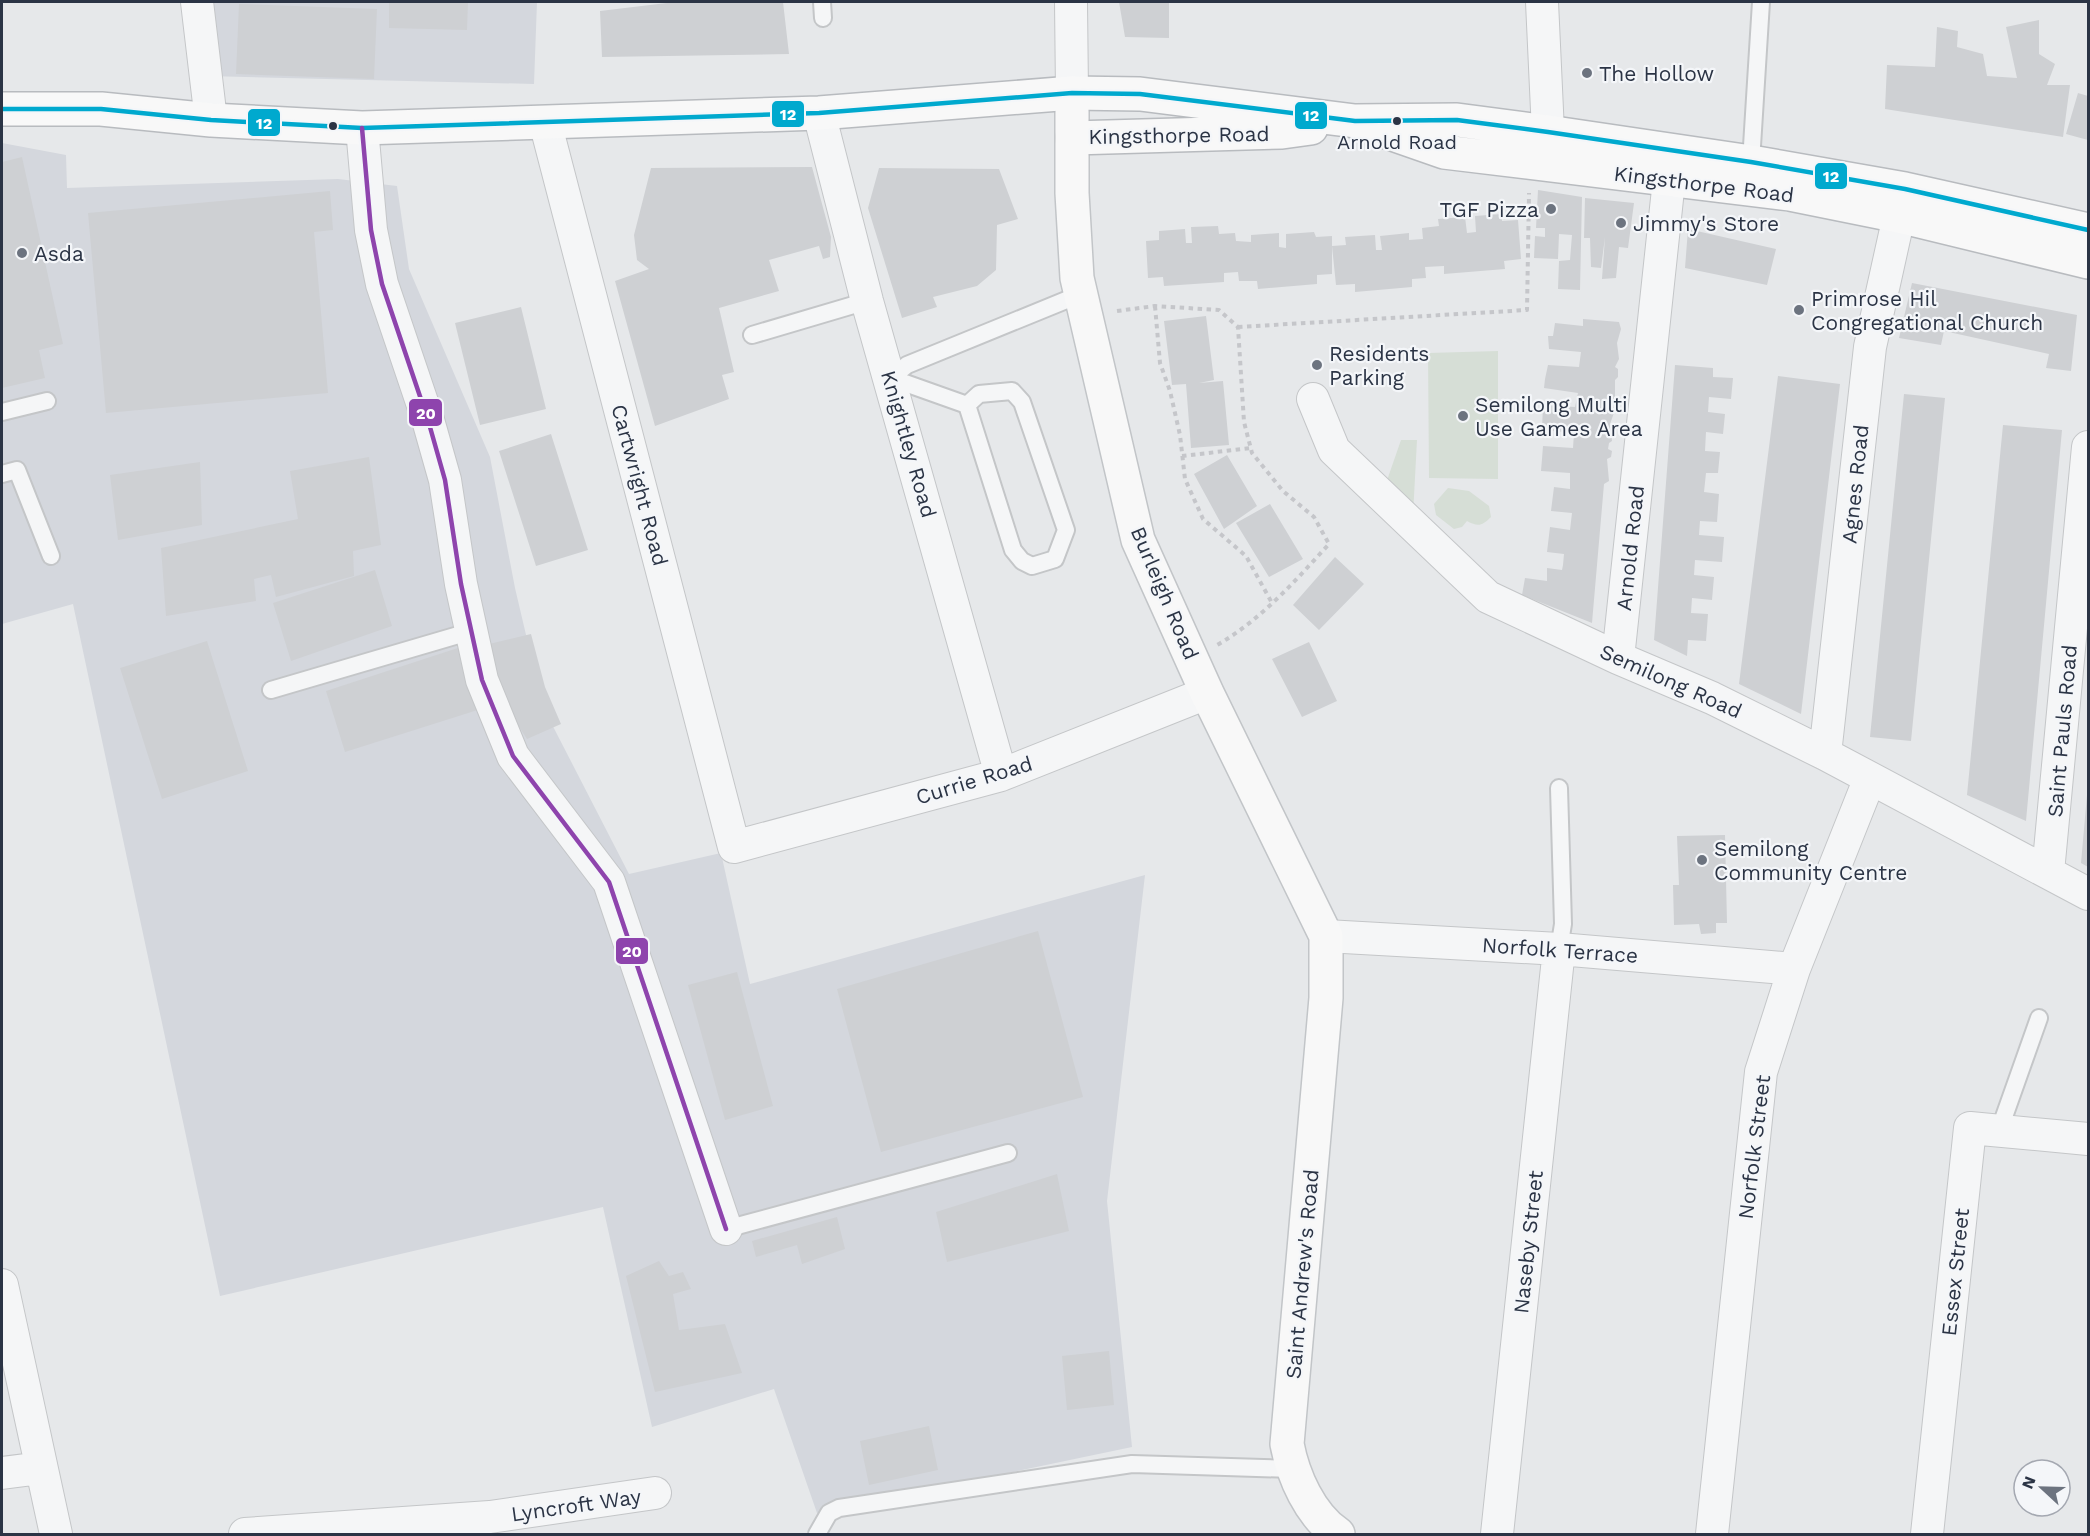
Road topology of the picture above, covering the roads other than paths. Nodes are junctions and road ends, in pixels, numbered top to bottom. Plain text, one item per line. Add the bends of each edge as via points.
1 (197, 2) edge
2 (1071, 2) edge
3 (1542, 2) edge
4 (1761, 2) edge
5 (2, 88) edge
6 (1072, 93) junction
7 (2, 109) edge
8 (101, 109) junction
9 (819, 113) junction
10 (211, 120) junction
11 (1356, 121) junction
12 (545, 122) junction
13 (362, 128) junction
14 (1548, 132) junction
15 (1073, 138) junction
16 (1751, 162) junction
17 (1671, 164) junction
18 (1899, 216) junction
19 (2088, 230) edge
20 (2088, 262) edge
21 (867, 301) junction
22 (1084, 304) junction
23 (752, 335) dead end
24 (891, 378) junction
25 (1313, 399) dead end
26 (47, 401) dead end
27 (967, 405) junction
28 (2, 412) edge
29 (2088, 447) edge
30 (2, 474) edge
31 (51, 556) dead end
32 (472, 631) junction
33 (1618, 658) junction
34 (272, 690) dead end
35 (1208, 693) junction
36 (1826, 754) junction
37 (1001, 775) junction
38 (1870, 778) junction
39 (1558, 788) dead end
40 (734, 847) joint
41 (2048, 872) junction
42 (2088, 894) edge
43 (1326, 936) junction
44 (1559, 949) junction
45 (1794, 969) junction
46 (1326, 998) joint
47 (2039, 1018) dead end
48 (1999, 1131) junction
49 (2088, 1139) edge
50 (1008, 1153) dead end
51 (726, 1229) joint
52 (2, 1285) edge
53 (41, 1468) junction
54 (1292, 1469) junction
55 (2, 1473) edge
56 (655, 1493) dead end
57 (56, 1534) edge
58 (245, 1534) edge
59 (817, 1534) edge
60 (1338, 1534) edge
61 (1497, 1534) edge
62 (1712, 1534) edge
63 (1927, 1534) edge

1 - 10 street
2 - 6 street
3 - 14 street
4 - 16 lane
5 - 8 main road
6 - 9 main road, Kingsthorpe Road
6 - 11 main road, Kingsthorpe Road via 1140,94
6 - 15 main road, Burleigh Road
7 - 8 main road
8 - 10 main road, Kingsthorpe Road
9 - 12 main road, Kingsthorpe Road
9 - 21 street, Knightley Road
10 - 13 main road, Kingsthorpe Road
11 - 14 main road, Kingsthorpe Road via 1456,120
11 - 15 main road, Kingsthorpe Road via 1282,132
11 - 17 main road, Kingsthorpe Road via 1444,152 1530,163
12 - 13 main road, Kingsthorpe Road
12 - 40 street, Cartwright Road
13 - 32 street via 371,230 382,285 445,480
14 - 17 main road, Kingsthorpe Road
15 - 22 main road, Burleigh Road via 1077,278
16 - 17 main road, Kingsthorpe Road
16 - 19 main road, Kingsthorpe Road via 1905,189
17 - 18 main road, Kingsthorpe Road
17 - 33 street, Arnold Road
18 - 20 main road, Kingsthorpe Road
18 - 36 street, Agnes Road via 1870,347
21 - 23 lane
21 - 24 street, Knightley Road
22 - 24 lane via 907,365
22 - 35 main road, Burleigh Road via 1138,540
24 - 27 lane
24 - 37 street, Knightley Road
25 - 33 street, Semilong Road via 1334,450 1488,597
26 - 28 lane
27 - 27 lane via 979,394 1012,391 1022,402 1066,530 1055,559 1032,566 1013,550
29 - 41 street, Saint Pauls Road
30 - 31 lane via 17,470
32 - 34 lane
32 - 51 street via 483,680 513,756 609,882
33 - 36 street, Semilong Road via 1712,698
35 - 37 street, Currie Road
35 - 43 main road, Burleigh Road
36 - 38 street, Semilong Road
37 - 40 street, Currie Road
38 - 41 street, Semilong Road
38 - 45 street, Norfolk Street
39 - 44 lane via 1563,924
41 - 42 street, Semilong Road
43 - 44 street, Norfolk Terrace
43 - 46 main road, Burleigh Road
44 - 45 street, Norfolk Terrace
44 - 61 street, Naseby Street
45 - 62 street, Norfolk Street via 1761,1072
46 - 54 main road, Saint Andrew's Road via 1287,1443
47 - 48 lane
48 - 49 street, Essex Street
48 - 63 street, Essex Street via 1970,1128
50 - 51 lane
52 - 53 street
53 - 55 street
53 - 57 street
54 - 59 lane via 1132,1464 839,1508 829,1513
54 - 60 main road, Saint Andrew's Road via 1326,1526
56 - 58 street, Lyncroft Way via 489,1517

